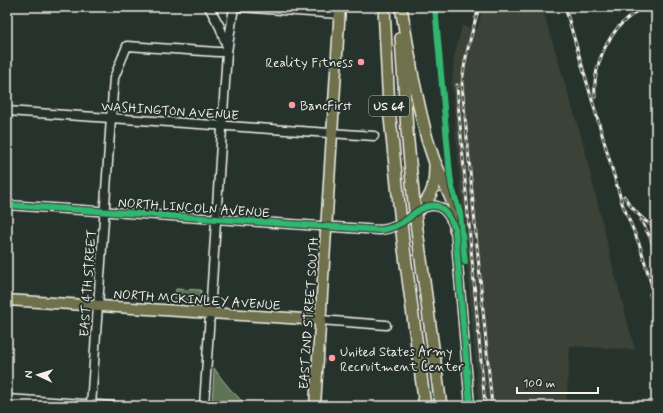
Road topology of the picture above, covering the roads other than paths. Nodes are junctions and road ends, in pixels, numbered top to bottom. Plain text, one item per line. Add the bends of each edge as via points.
1 (209, 7) edge
2 (234, 7) edge
3 (240, 7) edge
4 (384, 7) edge
5 (400, 7) edge
6 (340, 11) edge
7 (227, 50) junction
8 (7, 111) edge
9 (111, 118) junction
10 (222, 125) junction
11 (332, 132) junction
12 (374, 136) dead end
13 (434, 160) junction
14 (7, 205) edge
15 (420, 209) junction
16 (104, 212) junction
17 (216, 219) junction
18 (327, 227) junction
19 (455, 229) junction
20 (7, 300) edge
21 (98, 306) junction
22 (210, 313) junction
23 (320, 320) junction
24 (386, 325) dead end
25 (7, 399) edge
26 (91, 405) edge
27 (114, 406) edge
28 (204, 406) edge
29 (315, 406) edge
30 (425, 406) edge
31 (441, 406) edge
32 (470, 406) edge

1 - 7 street via 220,27
2 - 7 street
3 - 6 street
4 - 30 highway, US 64, bridge via 389,108 398,204
5 - 13 highway via 419,107
5 - 31 highway, US 64, bridge via 413,193
6 - 11 main road, EAST 2ND STREET SOUTH
7 - 9 street, EAST 4TH STREET via 218,52 127,46 114,78
7 - 10 street
8 - 9 street, WASHINGTON AVENUE
9 - 10 street, WASHINGTON AVENUE
9 - 16 street, EAST 4TH STREET
10 - 11 street, WASHINGTON AVENUE
10 - 17 street
11 - 12 street, WASHINGTON AVENUE
11 - 18 main road, EAST 2ND STREET SOUTH
13 - 15 highway via 433,189 427,202
13 - 19 highway via 453,203
14 - 16 street, NORTH LINCOLN AVENUE
15 - 18 street, NORTH LINCOLN AVENUE via 389,229
15 - 19 street via 428,206 443,209
16 - 17 street, NORTH LINCOLN AVENUE
16 - 21 street, EAST 4TH STREET
17 - 18 street, NORTH LINCOLN AVENUE
17 - 22 street
18 - 23 main road, EAST 2ND STREET SOUTH
19 - 32 street
20 - 21 main road, NORTH MCKINLEY AVENUE
21 - 22 main road, NORTH MCKINLEY AVENUE
21 - 26 street, EAST 4TH STREET
22 - 23 main road, NORTH MCKINLEY AVENUE
22 - 28 street
23 - 24 street, NORTH MCKINLEY AVENUE
23 - 29 main road, EAST 2ND STREET SOUTH
25 - 26 street
26 - 27 street

